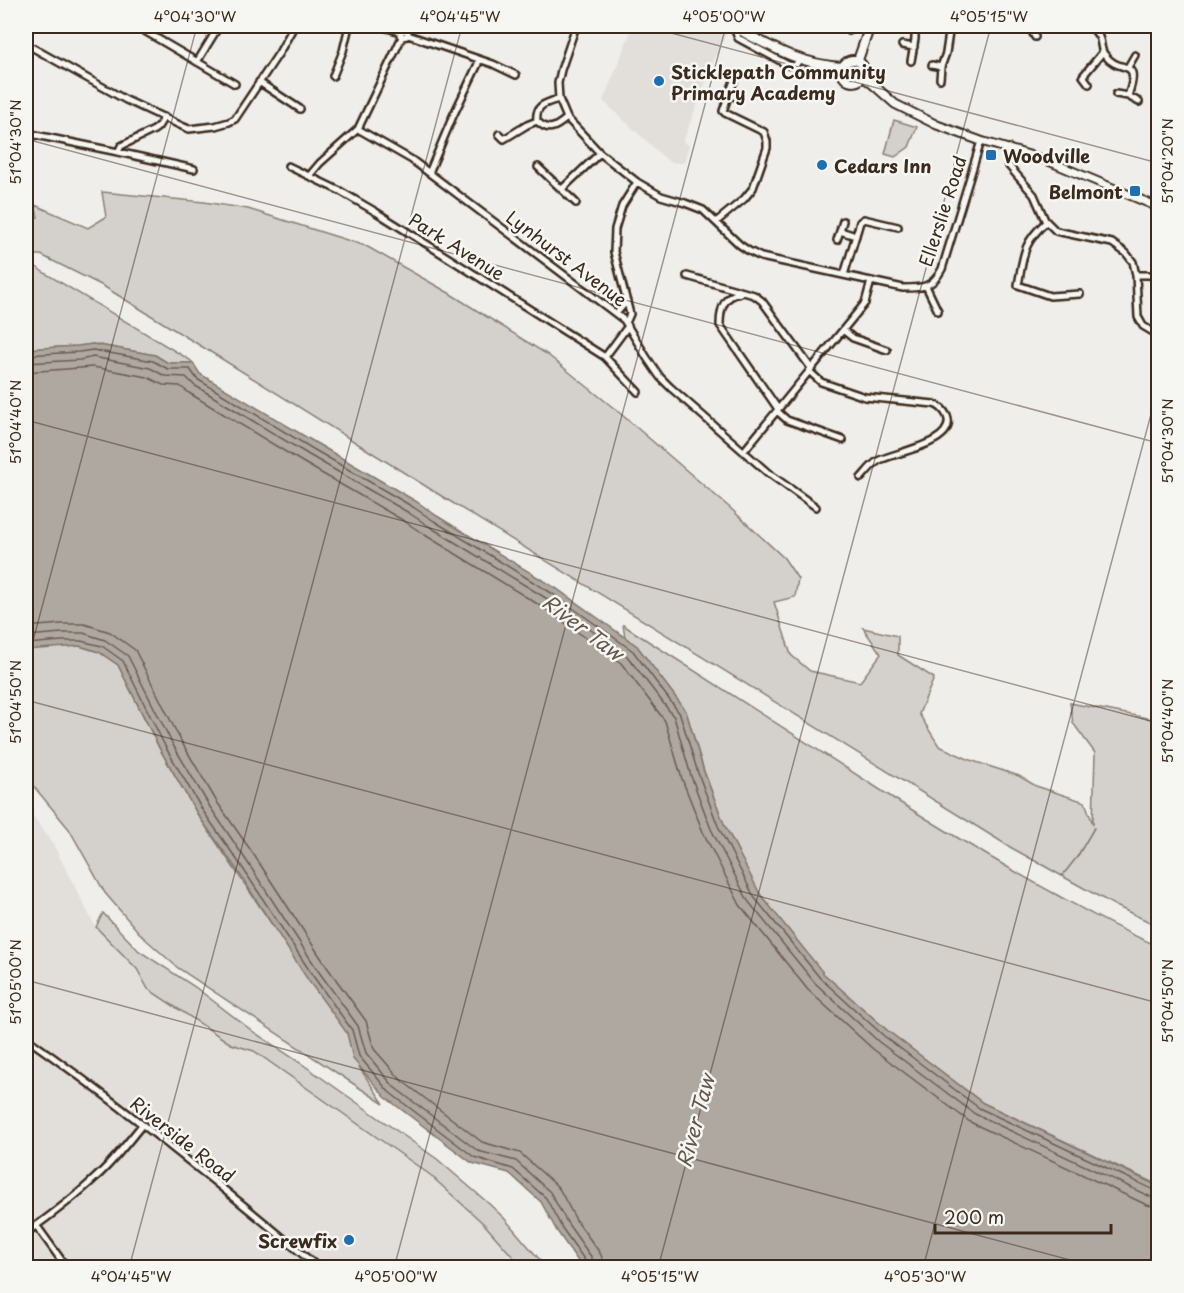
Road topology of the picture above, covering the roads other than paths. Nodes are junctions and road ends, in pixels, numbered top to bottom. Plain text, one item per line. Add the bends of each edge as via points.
1 (136, 26) edge
2 (219, 26) edge
3 (294, 26) edge
4 (349, 26) edge
5 (380, 26) edge
6 (576, 26) edge
7 (732, 26) edge
8 (870, 26) edge
9 (915, 26) edge
10 (950, 26) edge
11 (1019, 26) edge
12 (1029, 26) edge
13 (1090, 26) edge
14 (1012, 28) dead end
15 (405, 32) edge
16 (1035, 37) dead end
17 (26, 44) edge
18 (902, 45) dead end
19 (914, 46) junction
20 (1102, 53) junction
21 (1135, 55) dead end
22 (478, 59) junction
23 (858, 60) junction
24 (911, 61) dead end
25 (197, 62) junction
26 (932, 65) dead end
27 (842, 67) junction
28 (941, 67) junction
29 (1128, 67) junction
30 (1074, 74) dead end
31 (516, 75) dead end
32 (333, 76) dead end
33 (1083, 76) junction
34 (862, 77) junction
35 (940, 79) dead end
36 (734, 81) dead end
37 (259, 82) junction
38 (235, 84) dead end
39 (1089, 84) dead end
40 (729, 94) junction
41 (1116, 94) dead end
42 (1128, 96) junction
43 (738, 98) dead end
44 (559, 99) junction
45 (1139, 102) dead end
46 (300, 110) dead end
47 (164, 117) junction
48 (567, 118) junction
49 (537, 122) junction
50 (358, 129) junction
51 (26, 133) edge
52 (499, 134) dead end
53 (981, 141) junction
54 (1009, 148) junction
55 (118, 152) junction
56 (600, 153) junction
57 (288, 166) dead end
58 (538, 166) dead end
59 (194, 169) dead end
60 (429, 173) junction
61 (309, 176) junction
62 (637, 182) junction
63 (562, 189) junction
64 (576, 203) dead end
65 (1158, 207) edge
66 (843, 221) dead end
67 (716, 222) junction
68 (1047, 222) junction
69 (898, 227) dead end
70 (840, 231) junction
71 (856, 236) junction
72 (837, 240) dead end
73 (844, 275) junction
74 (1136, 275) junction
75 (687, 276) dead end
76 (1158, 278) edge
77 (871, 281) junction
78 (926, 286) junction
79 (745, 293) junction
80 (1080, 294) dead end
81 (627, 301) junction
82 (938, 311) dead end
83 (616, 314) junction
84 (627, 324) junction
85 (843, 330) junction
86 (1158, 335) edge
87 (887, 350) dead end
88 (605, 357) junction
89 (810, 370) junction
90 (638, 392) dead end
91 (778, 410) junction
92 (843, 440) dead end
93 (744, 451) junction
94 (861, 478) dead end
95 (816, 507) dead end
96 (26, 1038) edge
97 (142, 1125) junction
98 (36, 1225) junction
99 (26, 1233) edge
100 (67, 1268) edge
101 (319, 1268) edge

1 - 25 street
2 - 25 street
3 - 37 street
4 - 32 street
5 - 15 street
6 - 44 street via 561,70
7 - 27 main road via 799,60
8 - 23 main road
9 - 19 street
10 - 28 street
11 - 14 street
12 - 16 street
13 - 20 street via 1099,36
15 - 22 street
15 - 50 street
17 - 47 street
18 - 19 street
19 - 24 street
20 - 29 street
20 - 33 street
21 - 29 street
22 - 31 street
22 - 60 street
23 - 27 main road via 849,60
23 - 34 main road via 863,66
25 - 38 street
26 - 28 street
27 - 34 main road via 843,76 850,81
28 - 35 street
29 - 42 street via 1134,76
30 - 33 street
33 - 39 street
34 - 53 main road via 895,104
36 - 40 street
37 - 46 street
37 - 47 street via 230,122 189,129
40 - 43 street
40 - 67 street via 724,113 764,132 767,148 753,188
41 - 42 street
42 - 45 street
44 - 48 street
44 - 49 street via 540,106
47 - 55 street via 158,128 121,146
48 - 49 street via 552,128
48 - 56 street
49 - 52 street via 504,139
50 - 60 street, Lynhurst Avenue
50 - 61 street
51 - 55 street
53 - 54 main road
53 - 78 street, Ellerslie Road via 942,269
54 - 65 main road
54 - 68 street via 1009,166 1034,195
55 - 59 street
56 - 62 street
56 - 63 street
57 - 61 street, Park Avenue
58 - 63 street
60 - 83 street, Lynhurst Avenue
61 - 88 street, Park Avenue via 376,212
62 - 67 street, Ellerslie Road via 661,196 703,210
62 - 81 street via 622,206 615,229 614,252
63 - 64 street
66 - 70 street
67 - 73 street, Ellerslie Road via 760,257
68 - 74 street via 1056,231 1112,243 1134,262
68 - 80 street via 1028,242 1018,285 1050,296
69 - 71 street, Ellerslie Road via 864,219
70 - 71 street
70 - 72 street
71 - 73 street
73 - 77 street, Ellerslie Road
74 - 76 street
74 - 86 street via 1138,317 1143,326
75 - 79 street
77 - 78 street, Ellerslie Road via 903,288
77 - 85 street via 865,303
78 - 82 street, Ellerslie Road
79 - 89 street via 762,301
79 - 91 street via 732,294 724,301 720,325
81 - 83 street
81 - 84 street
83 - 84 street, Lynhurst Avenue
84 - 88 street
84 - 93 street, Lynhurst Avenue via 660,377
85 - 87 street via 853,338
85 - 89 street
88 - 90 street, Park Avenue
89 - 91 street
89 - 94 street via 821,382 865,397 934,404 946,414 949,423 939,438 876,462
91 - 92 street via 787,420
91 - 93 street
93 - 95 street, Lynhurst Avenue
96 - 97 street, Riverside Road
97 - 98 street via 96,1177
97 - 101 street, Riverside Road
98 - 99 street
98 - 100 street

